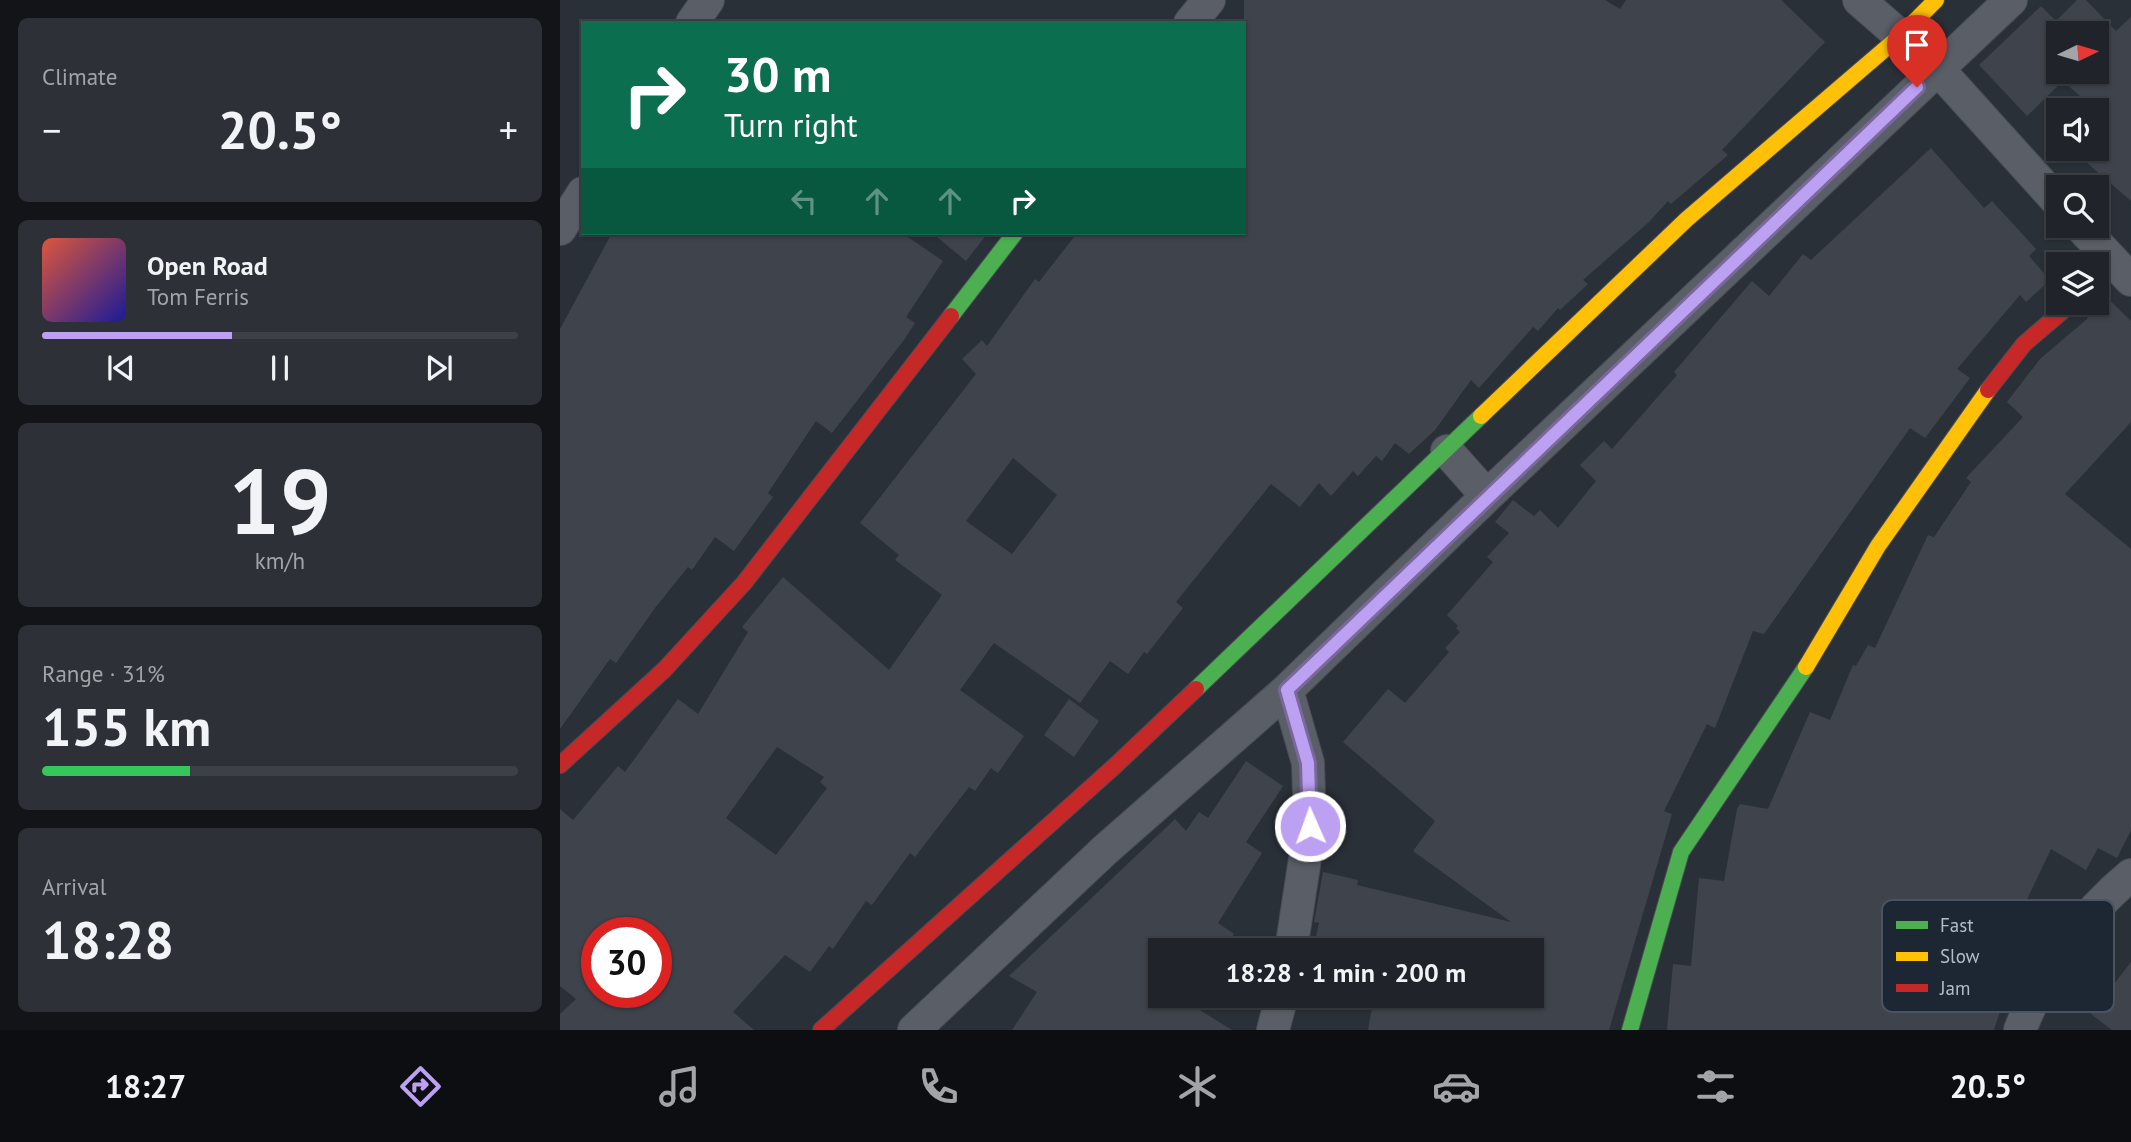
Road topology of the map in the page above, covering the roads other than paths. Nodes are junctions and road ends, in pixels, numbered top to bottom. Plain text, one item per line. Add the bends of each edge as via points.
1 (708, 0) edge
2 (1209, 0) edge
3 (1859, 0) edge
4 (1936, 0) edge
5 (2011, 0) edge
6 (693, 21) edge
7 (1192, 21) edge
8 (1899, 37) junction
9 (1937, 68) junction
10 (2046, 189) edge
11 (581, 196) edge
12 (560, 229) edge
13 (1012, 235) edge
14 (2088, 238) edge
15 (2114, 276) edge
16 (2058, 315) edge
17 (1447, 451) junction
18 (1487, 496) junction
19 (1287, 690) junction
20 (560, 765) edge
21 (2131, 875) edge
22 (2104, 900) edge
23 (1293, 938) edge
24 (1279, 1008) edge
25 (2027, 1012) edge
26 (821, 1030) edge
27 (914, 1030) edge
28 (1273, 1030) edge
29 (1630, 1030) edge
30 (2020, 1030) edge

1 - 6 street
2 - 7 street
3 - 8 street
4 - 8 street
5 - 9 street
8 - 9 street
8 - 17 street via 1687,219
9 - 10 street
9 - 18 street
11 - 12 street
13 - 20 street via 744,583 664,670
14 - 15 street
16 - 29 street via 2024,344 1954,435 1878,546 1792,690 1681,852
17 - 18 street
17 - 26 street via 1117,764
18 - 19 street
19 - 23 street via 1308,763 1310,826
19 - 27 street via 1105,849
21 - 22 street
24 - 28 street
25 - 30 street

